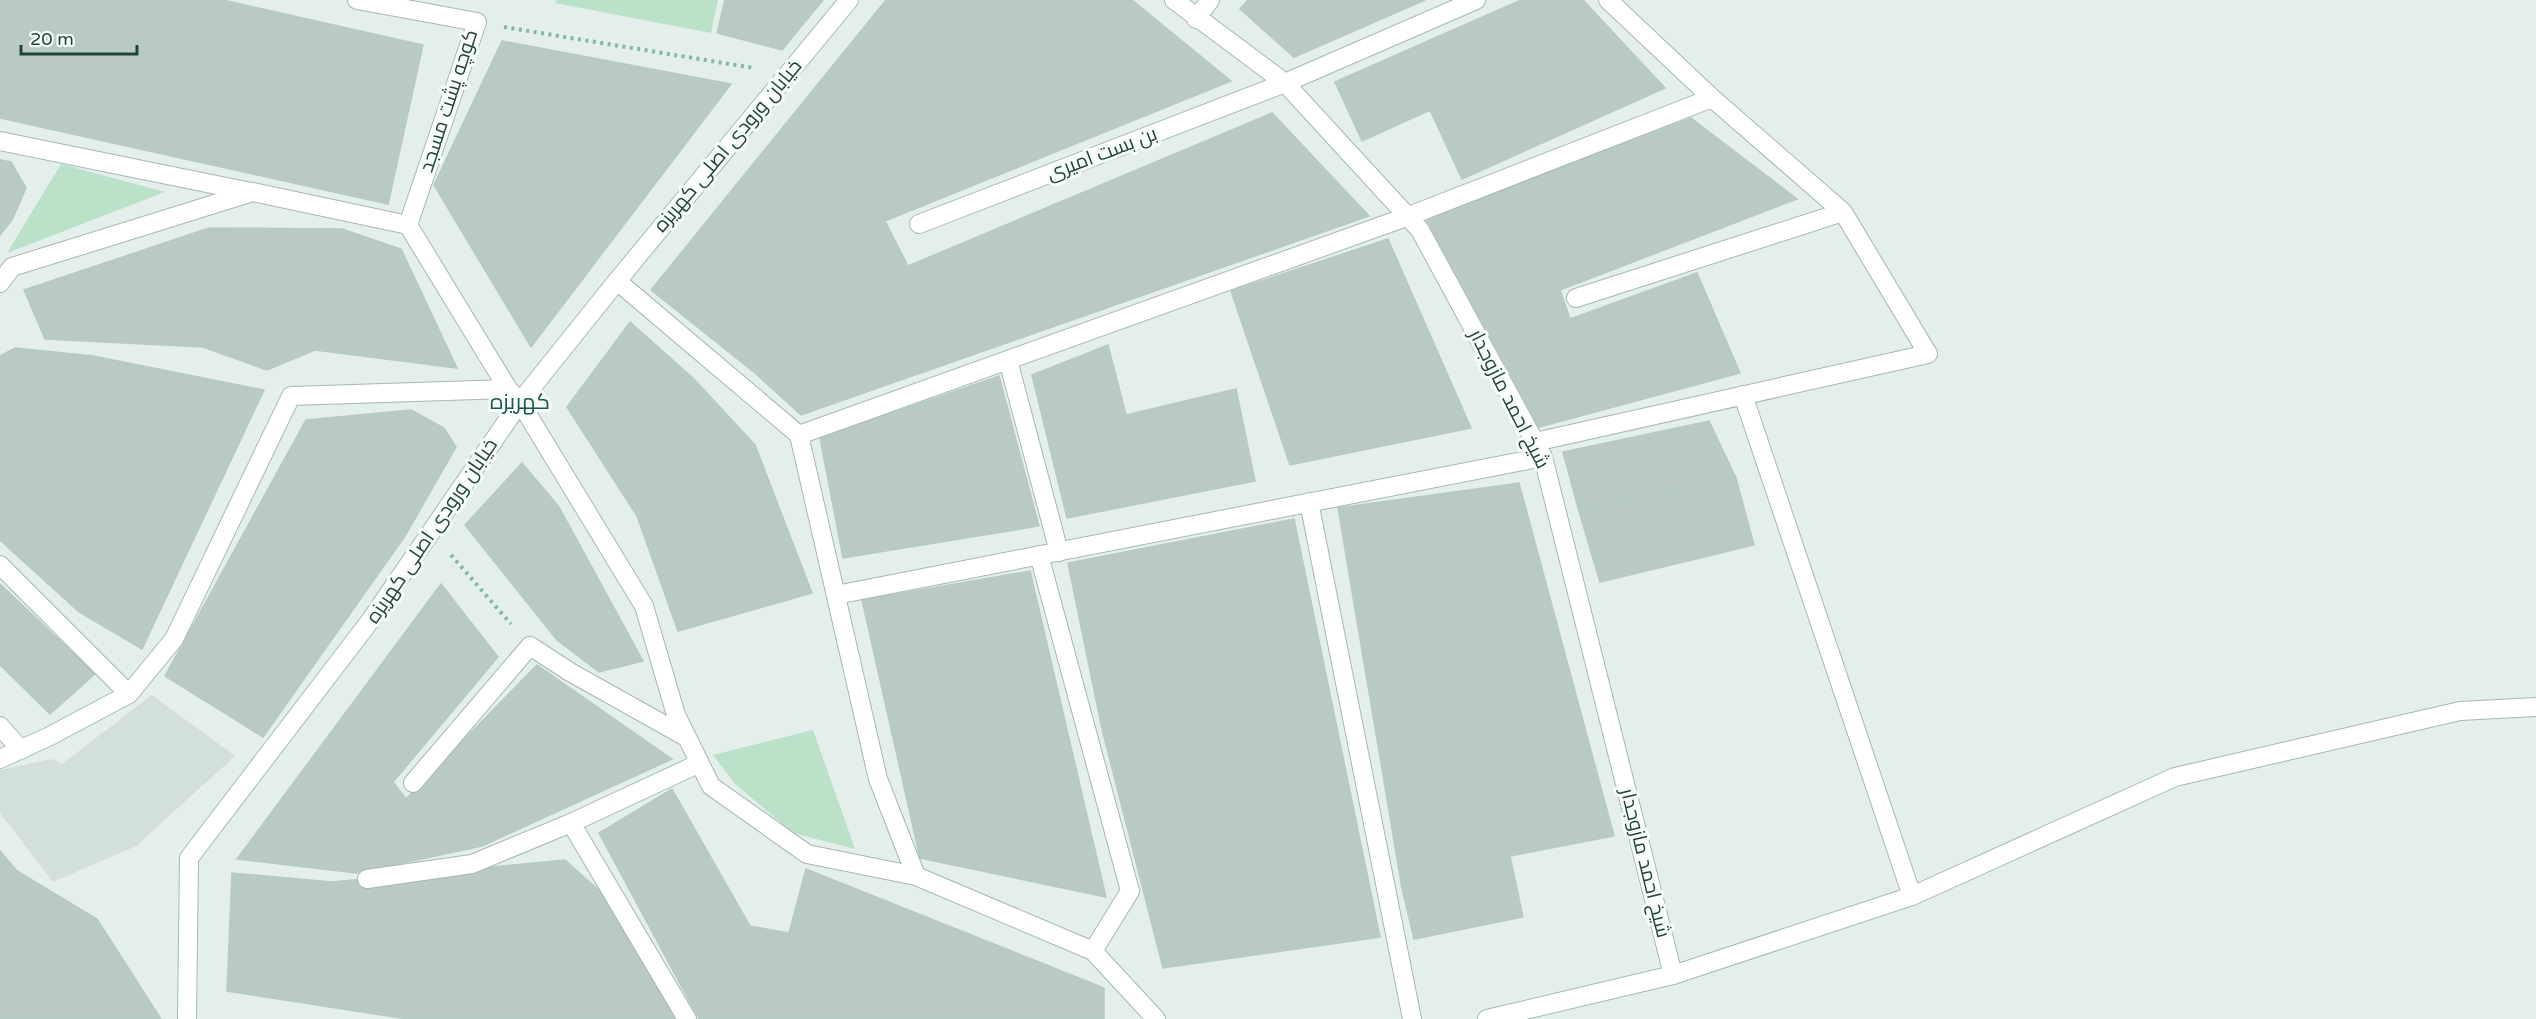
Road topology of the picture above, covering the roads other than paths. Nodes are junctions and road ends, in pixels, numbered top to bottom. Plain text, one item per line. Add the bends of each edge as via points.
1 (357, 0) edge
2 (849, 0) edge
3 (1174, 0) edge
4 (1210, 0) edge
5 (1476, 0) edge
6 (1608, 0) edge
7 (1196, 19) junction
8 (1285, 83) junction
9 (1712, 98) junction
10 (0, 141) edge
11 (253, 192) junction
12 (1843, 212) junction
13 (1409, 216) junction
14 (919, 224) dead end
15 (408, 225) junction
16 (617, 281) junction
17 (0, 283) edge
18 (1576, 298) dead end
19 (1008, 360) junction
20 (1743, 395) junction
21 (514, 396) junction
22 (799, 435) junction
23 (1539, 449) junction
24 (1309, 502) junction
25 (1059, 552) junction
26 (1039, 555) junction
27 (0, 565) edge
28 (836, 595) junction
29 (129, 694) junction
30 (2536, 707) edge
31 (0, 726) edge
32 (686, 737) junction
33 (21, 750) junction
34 (0, 759) edge
35 (700, 763) junction
36 (413, 783) dead end
37 (571, 823) junction
38 (916, 876) junction
39 (367, 879) dead end
40 (1912, 896) junction
41 (1093, 951) junction
42 (1672, 975) junction
43 (187, 1019) edge
44 (687, 1019) edge
45 (1156, 1019) edge
46 (1412, 1019) edge
47 (1487, 1019) edge

1 - 15 street, کوچه پشت مسجد via 477,22
2 - 16 street, خیابان ورودی اصلی کهریزه
3 - 7 street, شیخ احمد مازوجدار
4 - 7 street
5 - 8 street, بن بست امیری
6 - 9 street
7 - 8 street, شیخ احمد مازوجدار
8 - 13 street, شیخ احمد مازوجدار
8 - 14 street, بن بست امیری
9 - 12 street
9 - 13 street
10 - 11 street
11 - 15 street
11 - 17 street via 12,267
12 - 18 street
12 - 20 street via 1928,354
13 - 19 street
13 - 23 street, شیخ احمد مازوجدار
15 - 21 street
16 - 21 street, خیابان ورودی اصلی کهریزه
16 - 22 street
19 - 22 street
19 - 25 street
20 - 23 street
20 - 40 street
21 - 29 street via 291,396 174,639
21 - 32 street via 644,606
21 - 43 street, خیابان ورودی اصلی کهریزه via 431,532 370,621 189,858
22 - 28 street
23 - 24 street
23 - 42 street, شیخ احمد مازوجدار
24 - 25 street
24 - 46 street
25 - 26 street
26 - 28 street
26 - 41 street via 1130,891
27 - 29 street
28 - 38 street via 878,779
29 - 33 street
30 - 40 street via 2460,711 2175,777
31 - 33 street
32 - 35 street
32 - 36 street via 530,646
33 - 34 street
35 - 37 street
35 - 38 street via 711,786 807,854
37 - 39 street via 472,864
37 - 44 street
38 - 41 street
40 - 42 street
41 - 45 street
42 - 47 street

